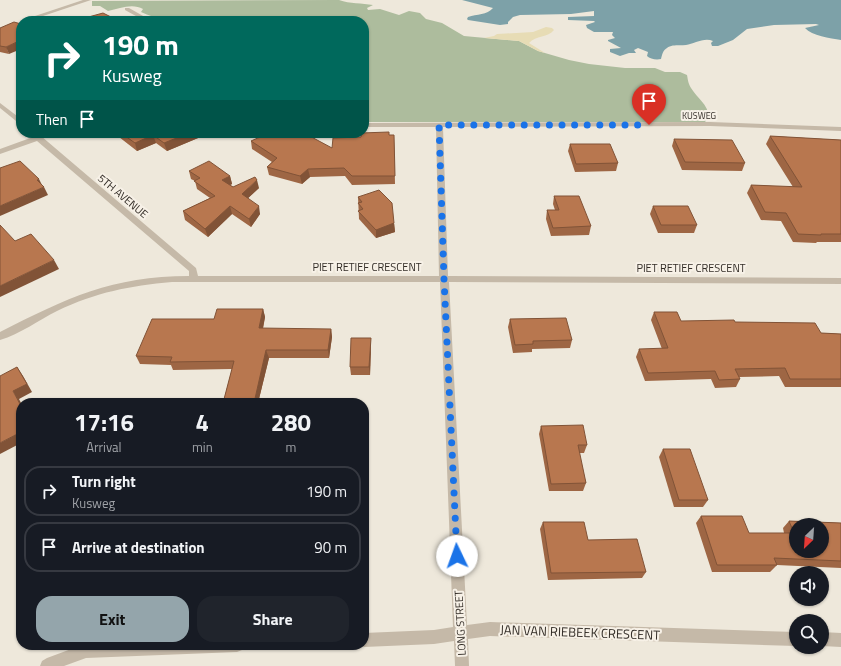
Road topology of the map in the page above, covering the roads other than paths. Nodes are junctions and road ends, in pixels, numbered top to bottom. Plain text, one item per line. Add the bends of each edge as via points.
1 (88, 0) edge
2 (127, 9) dead end
3 (39, 16) edge
4 (140, 16) edge
5 (0, 105) edge
6 (16, 119) edge
7 (369, 125) edge
8 (439, 125) junction
9 (841, 129) edge
10 (29, 138) edge
11 (39, 138) edge
12 (0, 152) edge
13 (194, 278) junction
14 (444, 279) junction
15 (841, 281) edge
16 (0, 336) edge
17 (460, 633) junction
18 (789, 639) edge
19 (829, 639) edge
20 (369, 640) edge
21 (841, 640) edge
22 (111, 650) edge
23 (47, 666) edge
24 (462, 666) edge

1 - 3 street
2 - 4 street
5 - 6 street
7 - 8 street, KUSWEG
8 - 9 street, KUSWEG via 710,124
8 - 14 street, LONG STREET
10 - 12 street
11 - 13 street, 5TH AVENUE via 193,270
13 - 14 street, PIET RETIEF CRESCENT
13 - 16 street, PIET RETIEF CRESCENT via 134,283 101,290 76,299
14 - 15 street, PIET RETIEF CRESCENT
14 - 17 street, LONG STREET
17 - 18 street, JAN VAN RIEBEEK CRESCENT via 490,629
17 - 20 street, JAN VAN RIEBEEK CRESCENT via 434,637
17 - 24 street, LONG STREET
19 - 21 street
22 - 23 street via 86,651

